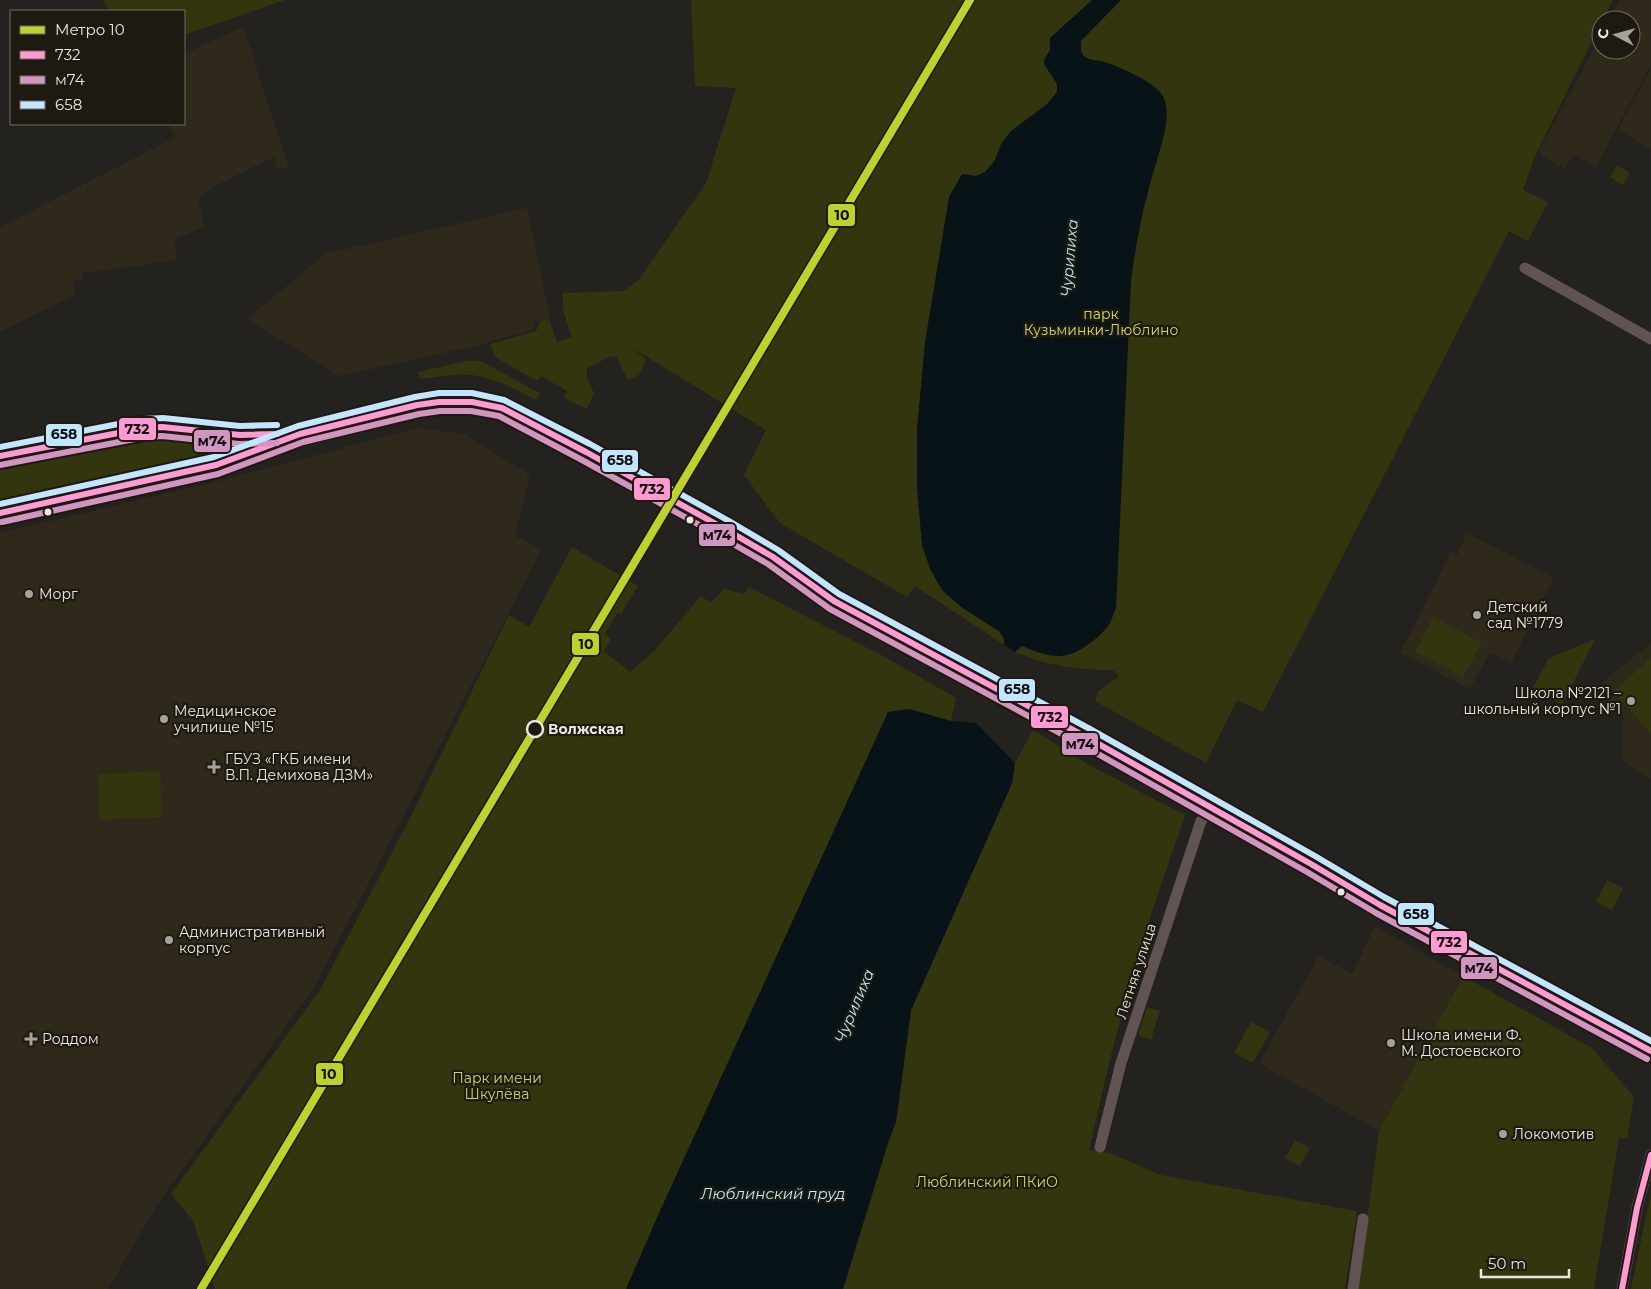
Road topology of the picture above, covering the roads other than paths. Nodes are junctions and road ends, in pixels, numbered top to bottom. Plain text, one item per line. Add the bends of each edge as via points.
1 (1525, 268) dead end
2 (1651, 339) edge
3 (300, 434) junction
4 (0, 456) edge
5 (0, 513) edge
6 (1212, 808) junction
7 (1651, 1051) edge
8 (1100, 1148) dead end
9 (1651, 1155) edge
10 (1363, 1219) dead end
11 (1353, 1289) edge
12 (1622, 1289) edge

1 - 2 street
3 - 4 main road via 240,435 144,428
3 - 5 main road via 216,465
3 - 6 main road via 433,402 472,402 502,408 725,529 773,557 834,601
6 - 7 main road via 1380,905
6 - 8 street, Летняя улица via 1201,821 1167,922 1122,1063
9 - 12 street
10 - 11 street

